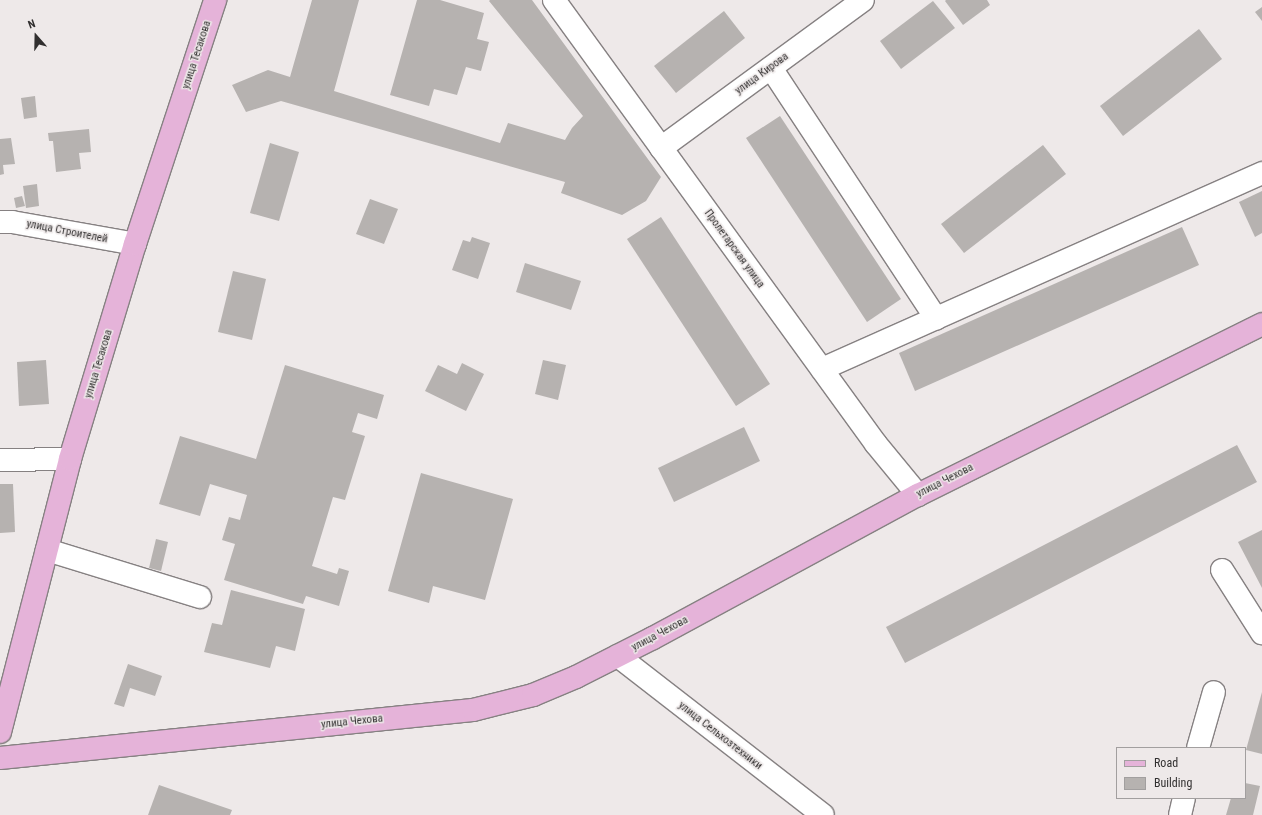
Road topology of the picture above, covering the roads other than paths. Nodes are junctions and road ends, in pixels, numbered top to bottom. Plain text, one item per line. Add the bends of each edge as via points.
1 (215, 0) edge
2 (554, 0) edge
3 (863, 0) edge
4 (771, 68) junction
5 (661, 148) junction
6 (1262, 173) edge
7 (0, 222) edge
8 (135, 244) junction
9 (936, 318) junction
10 (1262, 324) edge
11 (822, 369) junction
12 (70, 459) junction
13 (0, 460) edge
14 (918, 495) junction
15 (47, 550) junction
16 (1222, 570) dead end
17 (200, 597) dead end
18 (1262, 633) edge
19 (618, 656) junction
20 (1214, 692) dead end
21 (0, 732) edge
22 (1198, 747) edge
23 (0, 758) edge
24 (1184, 799) edge
25 (822, 815) edge
26 (1180, 815) edge

1 - 8 main road, улица Тесакова
2 - 5 street, Пролетарская улица
3 - 4 street, улица Кирова
4 - 5 street, улица Кирова
4 - 9 street
5 - 11 street, Пролетарская улица
6 - 9 street
7 - 8 street, улица Строителей
8 - 12 main road, улица Тесакова
9 - 11 street
10 - 14 main road, улица Чехова
11 - 14 street, Пролетарская улица
12 - 13 street
12 - 15 main road, улица Тесакова
14 - 19 main road, улица Чехова
15 - 17 street
15 - 21 main road, улица Тесакова
16 - 18 street
19 - 23 main road, улица Чехова via 533,695 473,710
19 - 25 street, улица Сельхозтехники
20 - 22 street
24 - 26 street

